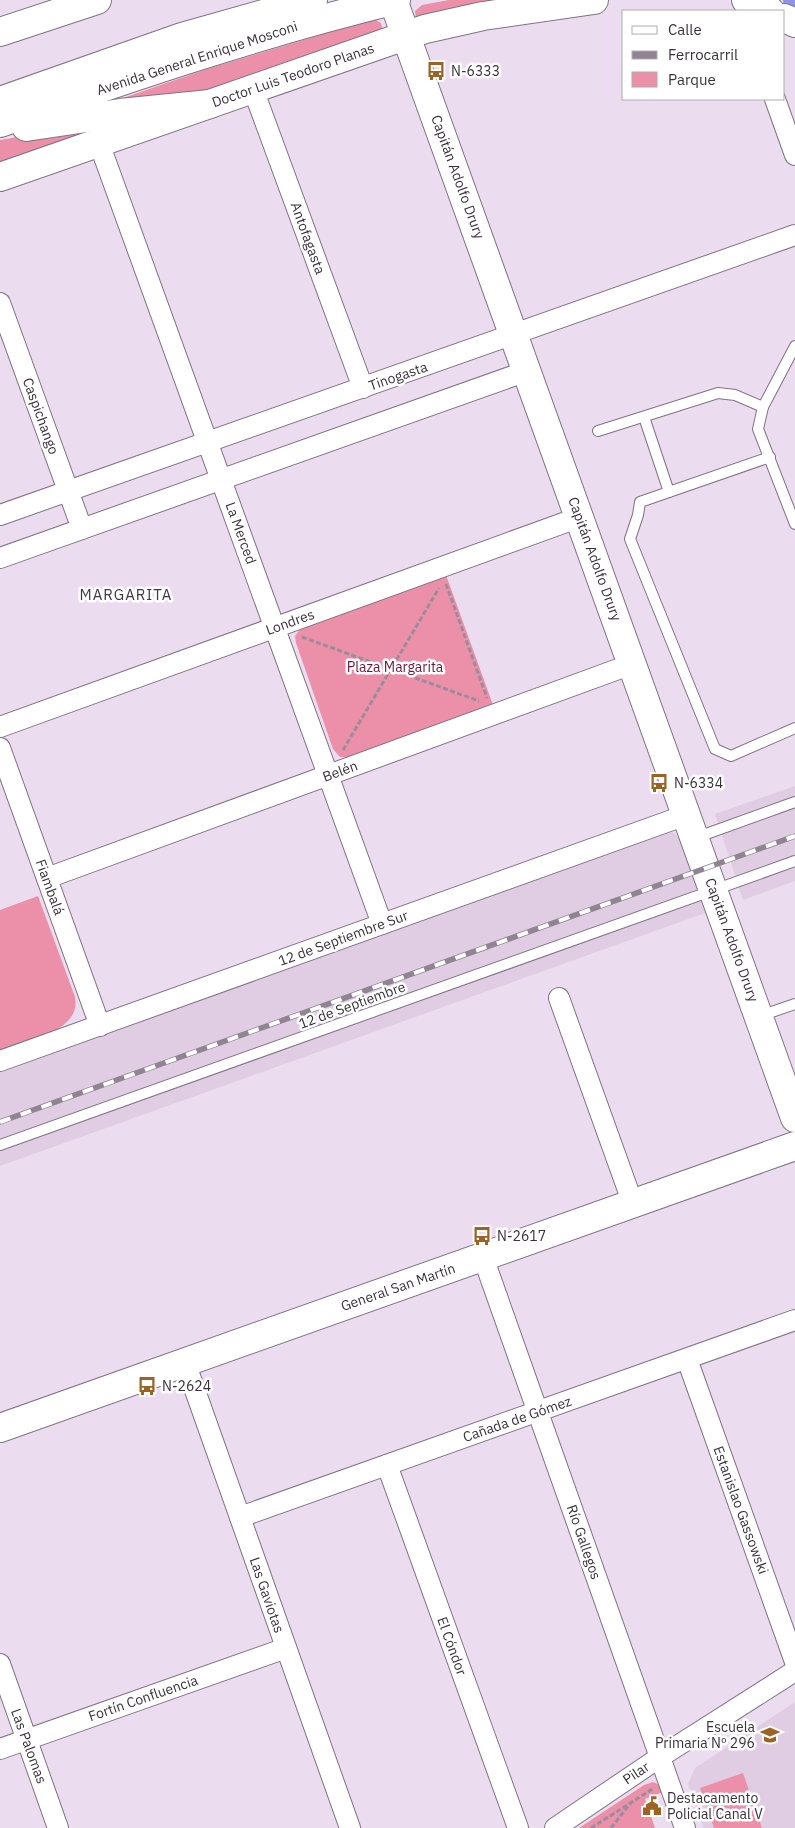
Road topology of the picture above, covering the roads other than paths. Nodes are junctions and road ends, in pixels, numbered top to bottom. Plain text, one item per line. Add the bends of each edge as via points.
1 (97, 0) edge
2 (313, 0) edge
3 (394, 0) edge
4 (594, 0) edge
5 (0, 32) edge
6 (407, 35) junction
7 (253, 89) junction
8 (774, 100) edge
9 (0, 101) edge
10 (210, 104) junction
11 (0, 122) edge
12 (0, 131) edge
13 (99, 143) junction
14 (795, 155) edge
15 (0, 177) edge
16 (795, 235) edge
17 (0, 303) edge
18 (514, 335) junction
19 (795, 346) edge
20 (527, 371) junction
21 (363, 388) junction
22 (764, 408) junction
23 (644, 417) junction
24 (598, 431) dead end
25 (208, 443) junction
26 (770, 458) junction
27 (221, 479) junction
28 (68, 492) junction
29 (669, 492) junction
30 (0, 516) edge
31 (580, 517) junction
32 (795, 524) edge
33 (82, 529) junction
34 (0, 558) edge
35 (275, 627) junction
36 (632, 664) junction
37 (0, 727) edge
38 (795, 728) edge
39 (0, 748) edge
40 (4, 770) edge
41 (328, 775) junction
42 (795, 802) edge
43 (691, 826) junction
44 (795, 861) edge
45 (47, 878) junction
46 (713, 890) junction
47 (382, 924) junction
48 (560, 998) dead end
49 (795, 1004) edge
50 (759, 1016) junction
51 (100, 1026) junction
52 (0, 1062) edge
53 (795, 1118) edge
54 (0, 1145) edge
55 (795, 1146) edge
56 (633, 1204) junction
57 (483, 1257) junction
58 (795, 1320) edge
59 (687, 1359) junction
60 (185, 1362) junction
61 (538, 1412) junction
62 (0, 1428) edge
63 (387, 1465) junction
64 (240, 1517) junction
65 (286, 1648) junction
66 (795, 1662) edge
67 (0, 1664) edge
68 (795, 1671) edge
69 (27, 1739) junction
70 (0, 1749) edge
71 (660, 1757) junction
72 (58, 1828) edge
73 (350, 1828) edge
74 (518, 1828) edge
75 (555, 1828) edge
76 (685, 1828) edge

1 - 5 main road
2 - 9 main road, Avenida General Enrique Mosconi via 182,37
3 - 6 main road, Capitán Adolfo Drury
3 - 11 main road, Avenida General Enrique Mosconi via 230,46
4 - 6 main road, Doctor Luis Teodoro Planas via 464,19
6 - 7 main road, Doctor Luis Teodoro Planas
6 - 18 main road, Capitán Adolfo Drury
7 - 10 main road, Doctor Luis Teodoro Planas
7 - 21 street, Antofagasta
8 - 14 street
10 - 12 main road
10 - 13 main road, Doctor Luis Teodoro Planas
13 - 15 main road, Doctor Luis Teodoro Planas
13 - 25 street, La Merced
16 - 18 street, Tinogasta
17 - 28 street, Caspichango
18 - 20 main road, Capitán Adolfo Drury
18 - 21 street, Tinogasta
19 - 22 lane
20 - 27 street
20 - 31 main road, Capitán Adolfo Drury
21 - 25 street, Tinogasta
22 - 23 lane via 735,395 718,393
22 - 26 lane via 758,429
23 - 24 lane
23 - 29 lane
25 - 27 street, La Merced
25 - 28 street, Tinogasta
26 - 29 lane
26 - 32 lane
27 - 33 street
27 - 35 street, La Merced
28 - 30 street, Tinogasta
28 - 33 street, Caspichango
29 - 38 lane via 640,502 630,539 715,749 731,756
31 - 35 street, Londres
31 - 36 main road, Capitán Adolfo Drury
33 - 34 street
35 - 37 street, Londres
35 - 41 street, La Merced
36 - 41 street, Belén
36 - 43 main road, Capitán Adolfo Drury
39 - 40 street, Fiambalá
40 - 45 street, Fiambalá
41 - 45 street, Belén
41 - 47 street, La Merced
42 - 43 lane
43 - 46 main road, Capitán Adolfo Drury
43 - 47 street, 12 de Septiembre Sur
44 - 46 lane, 12 de Septiembre
45 - 51 street, Fiambalá
46 - 50 main road, Capitán Adolfo Drury
46 - 54 lane, 12 de Septiembre
47 - 51 street, 12 de Septiembre Sur
48 - 56 street
49 - 50 lane
50 - 53 main road, Capitán Adolfo Drury via 785,1076
51 - 52 street, 12 de Septiembre Sur
55 - 56 main road, General San Martín
56 - 57 main road, General San Martín
57 - 60 main road, General San Martín
57 - 61 street, Río Gallegos
58 - 59 street, Cañada de Gómez
59 - 61 street, Cañada de Gómez
59 - 66 street, Estanislao Gassowski
60 - 62 main road, General San Martín
60 - 64 street, Las Gaviotas
61 - 63 street, Cañada de Gómez
61 - 71 street, Río Gallegos
63 - 64 street, Cañada de Gómez
63 - 74 street, El Cóndor
64 - 65 street, Las Gaviotas
65 - 69 street, Fortín Confluencia
65 - 73 street, Las Gaviotas
67 - 69 street, Las Palomas
68 - 71 street, Pilar
69 - 70 street, Fortín Confluencia
69 - 72 street, Las Palomas
71 - 75 street, Pilar
71 - 76 street, Río Gallegos

